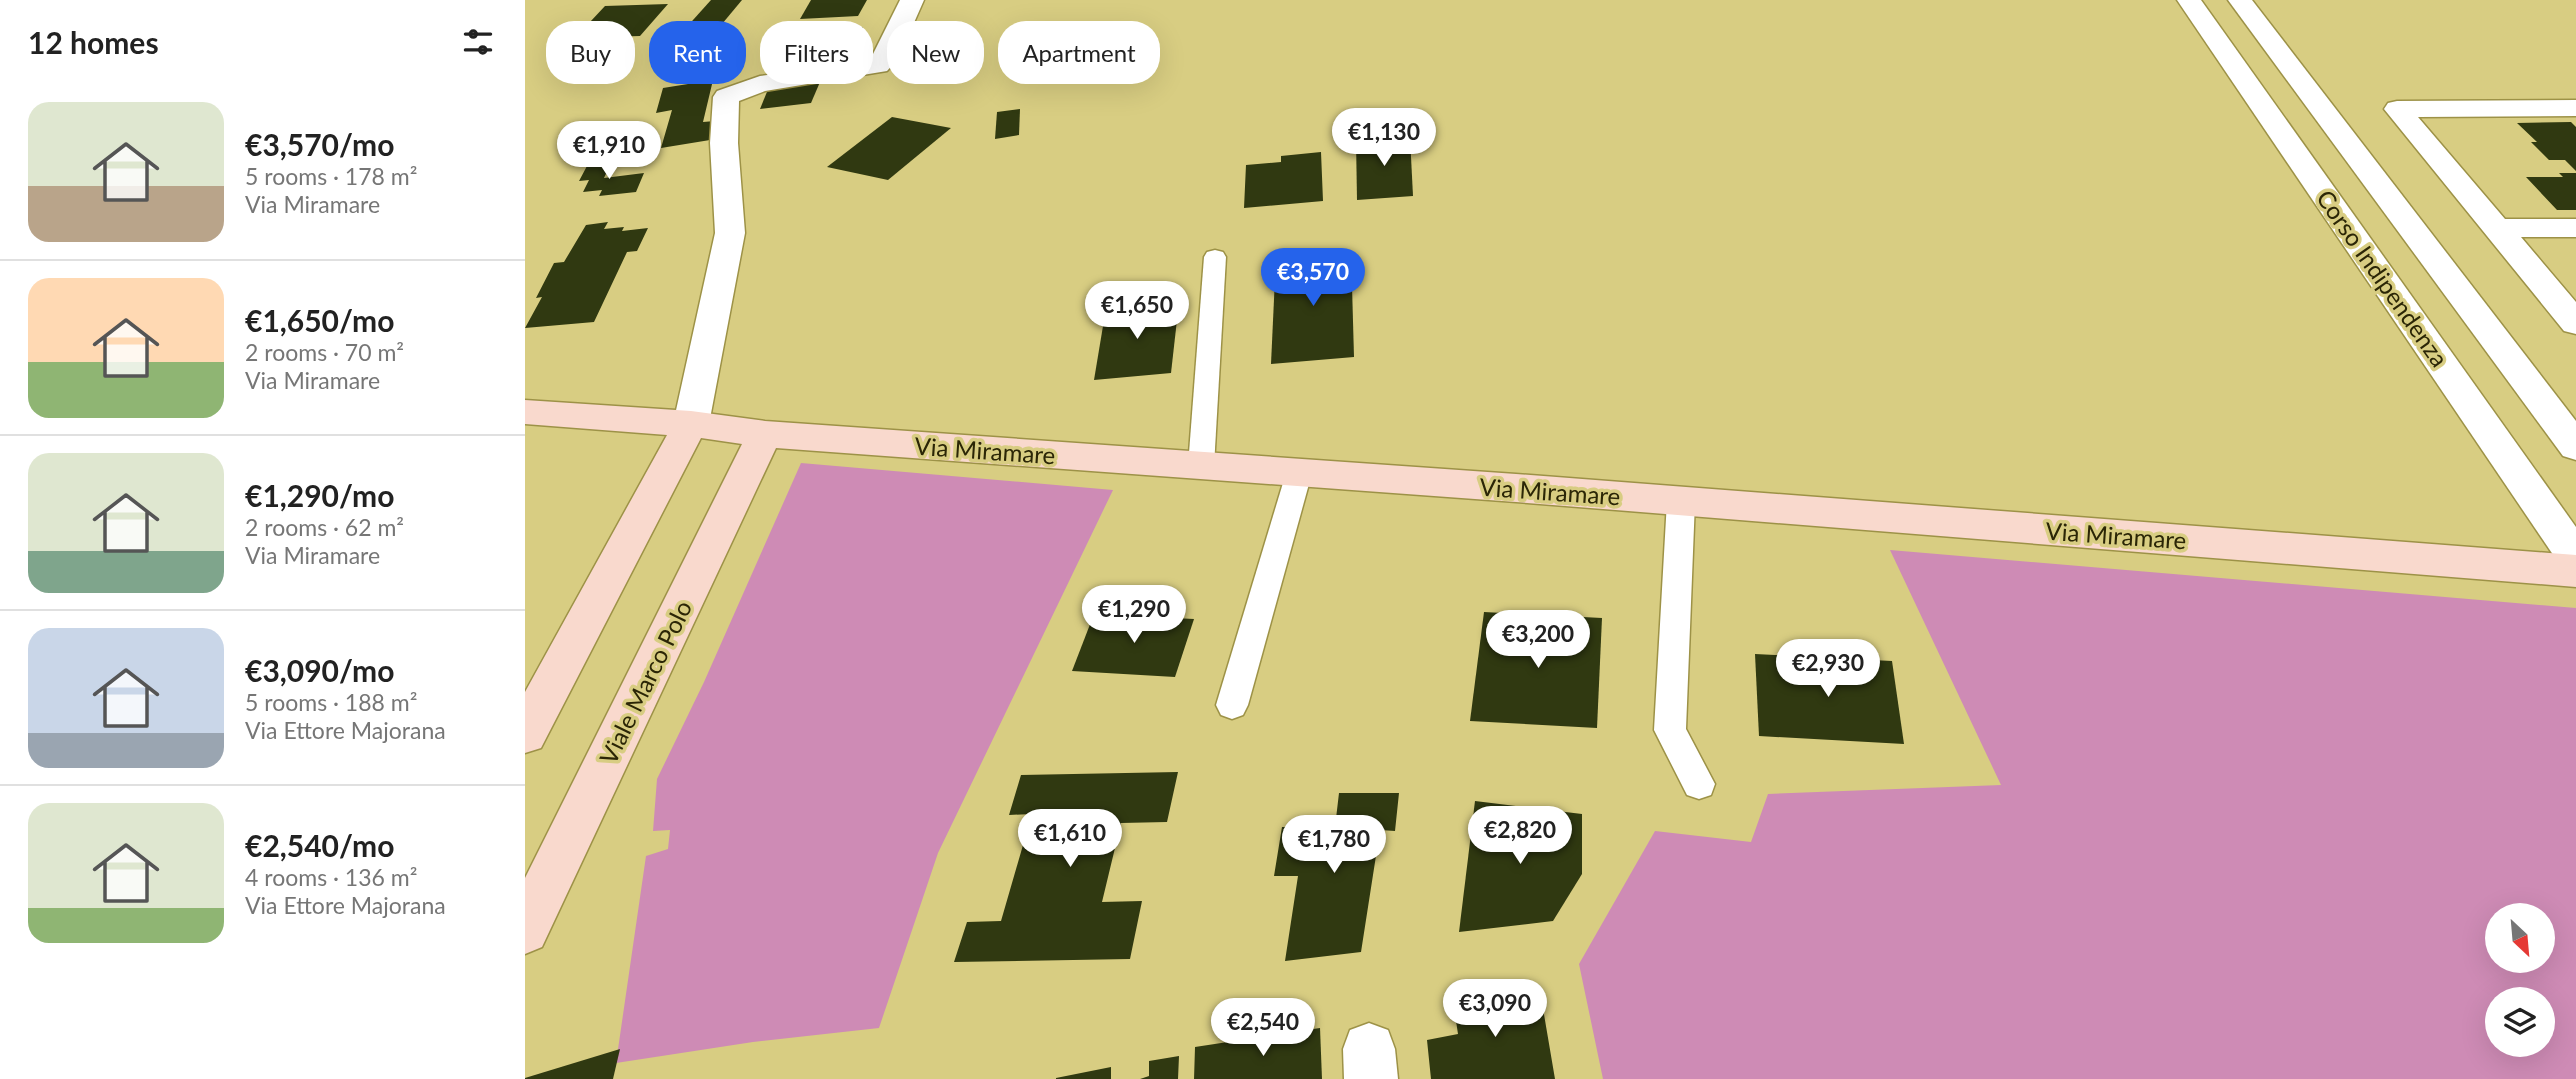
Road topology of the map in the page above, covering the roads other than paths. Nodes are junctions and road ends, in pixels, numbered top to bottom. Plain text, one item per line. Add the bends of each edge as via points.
1 (912, 0) edge
2 (2189, 0) edge
3 (2240, 0) edge
4 (2576, 107) edge
5 (2496, 228) junction
6 (2576, 228) edge
7 (1215, 257) dead end
8 (2576, 323) edge
9 (525, 412) edge
10 (691, 424) junction
11 (765, 434) junction
12 (2576, 447) edge
13 (1201, 466) junction
14 (1299, 473) junction
15 (1681, 501) junction
16 (2576, 557) edge
17 (2576, 571) edge
18 (1232, 705) dead end
19 (525, 734) edge
20 (1699, 784) dead end
21 (525, 930) edge

1 - 10 street via 879,66 760,85 726,97 730,233
2 - 16 street, Corso Indipendenza
3 - 12 street, Corso Indipendenza
4 - 5 street via 2397,109
5 - 6 street
5 - 8 street
7 - 13 lane
9 - 10 street, Via Miramare
10 - 11 street, Via Miramare
10 - 19 street
11 - 13 street, Via Miramare
11 - 21 street, Viale Marco Polo
13 - 14 street, Via Miramare
14 - 15 street, Via Miramare
14 - 18 lane
15 - 17 street, Via Miramare
15 - 20 lane via 1670,730

